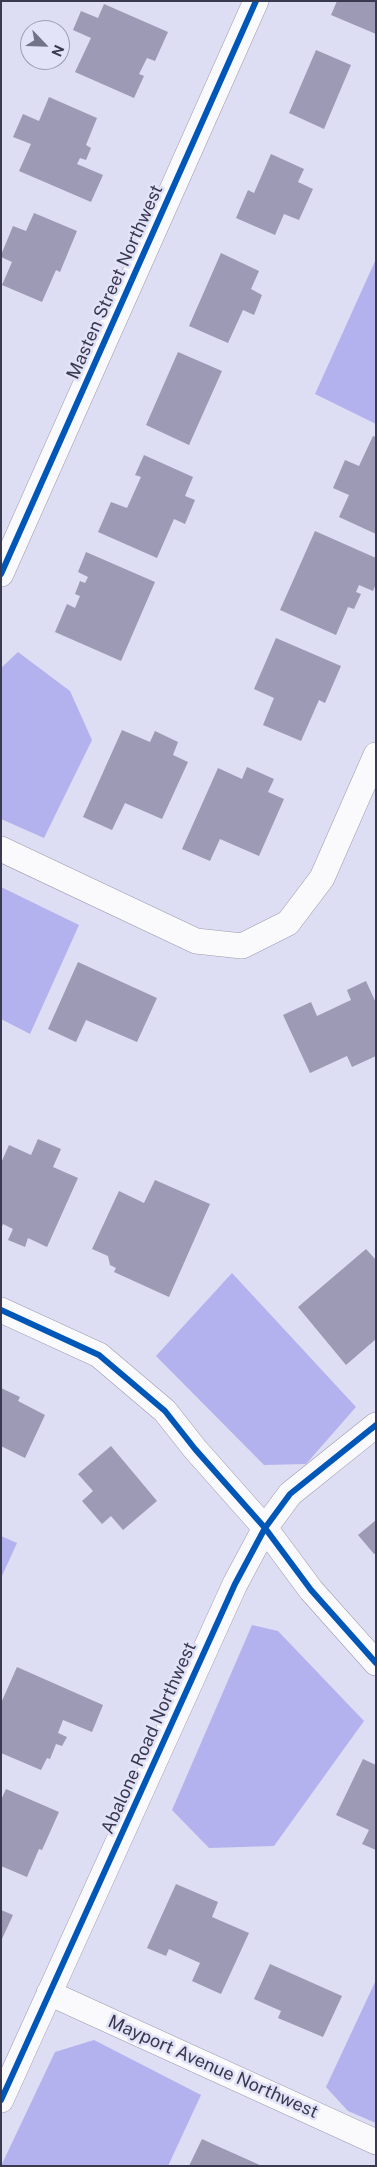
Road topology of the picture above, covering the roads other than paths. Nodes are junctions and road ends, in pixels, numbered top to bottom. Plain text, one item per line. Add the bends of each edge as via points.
1 (256, 1) edge
2 (1, 574) edge
3 (376, 755) edge
4 (1, 849) edge
5 (1, 1310) edge
6 (376, 1425) edge
7 (265, 1528) junction
8 (376, 1663) edge
9 (49, 1993) junction
10 (1, 2100) edge
11 (376, 2142) edge

1 - 2 street, Masten Street Northwest
3 - 4 street via 322,878 288,923 242,946 196,941
5 - 7 street via 99,1355 165,1411 195,1450
6 - 7 street, Abalone Road Northwest via 290,1494
7 - 8 street via 311,1590
7 - 9 street, Abalone Road Northwest via 235,1584
9 - 10 street, Abalone Road Northwest
9 - 11 street, Mayport Avenue Northwest

